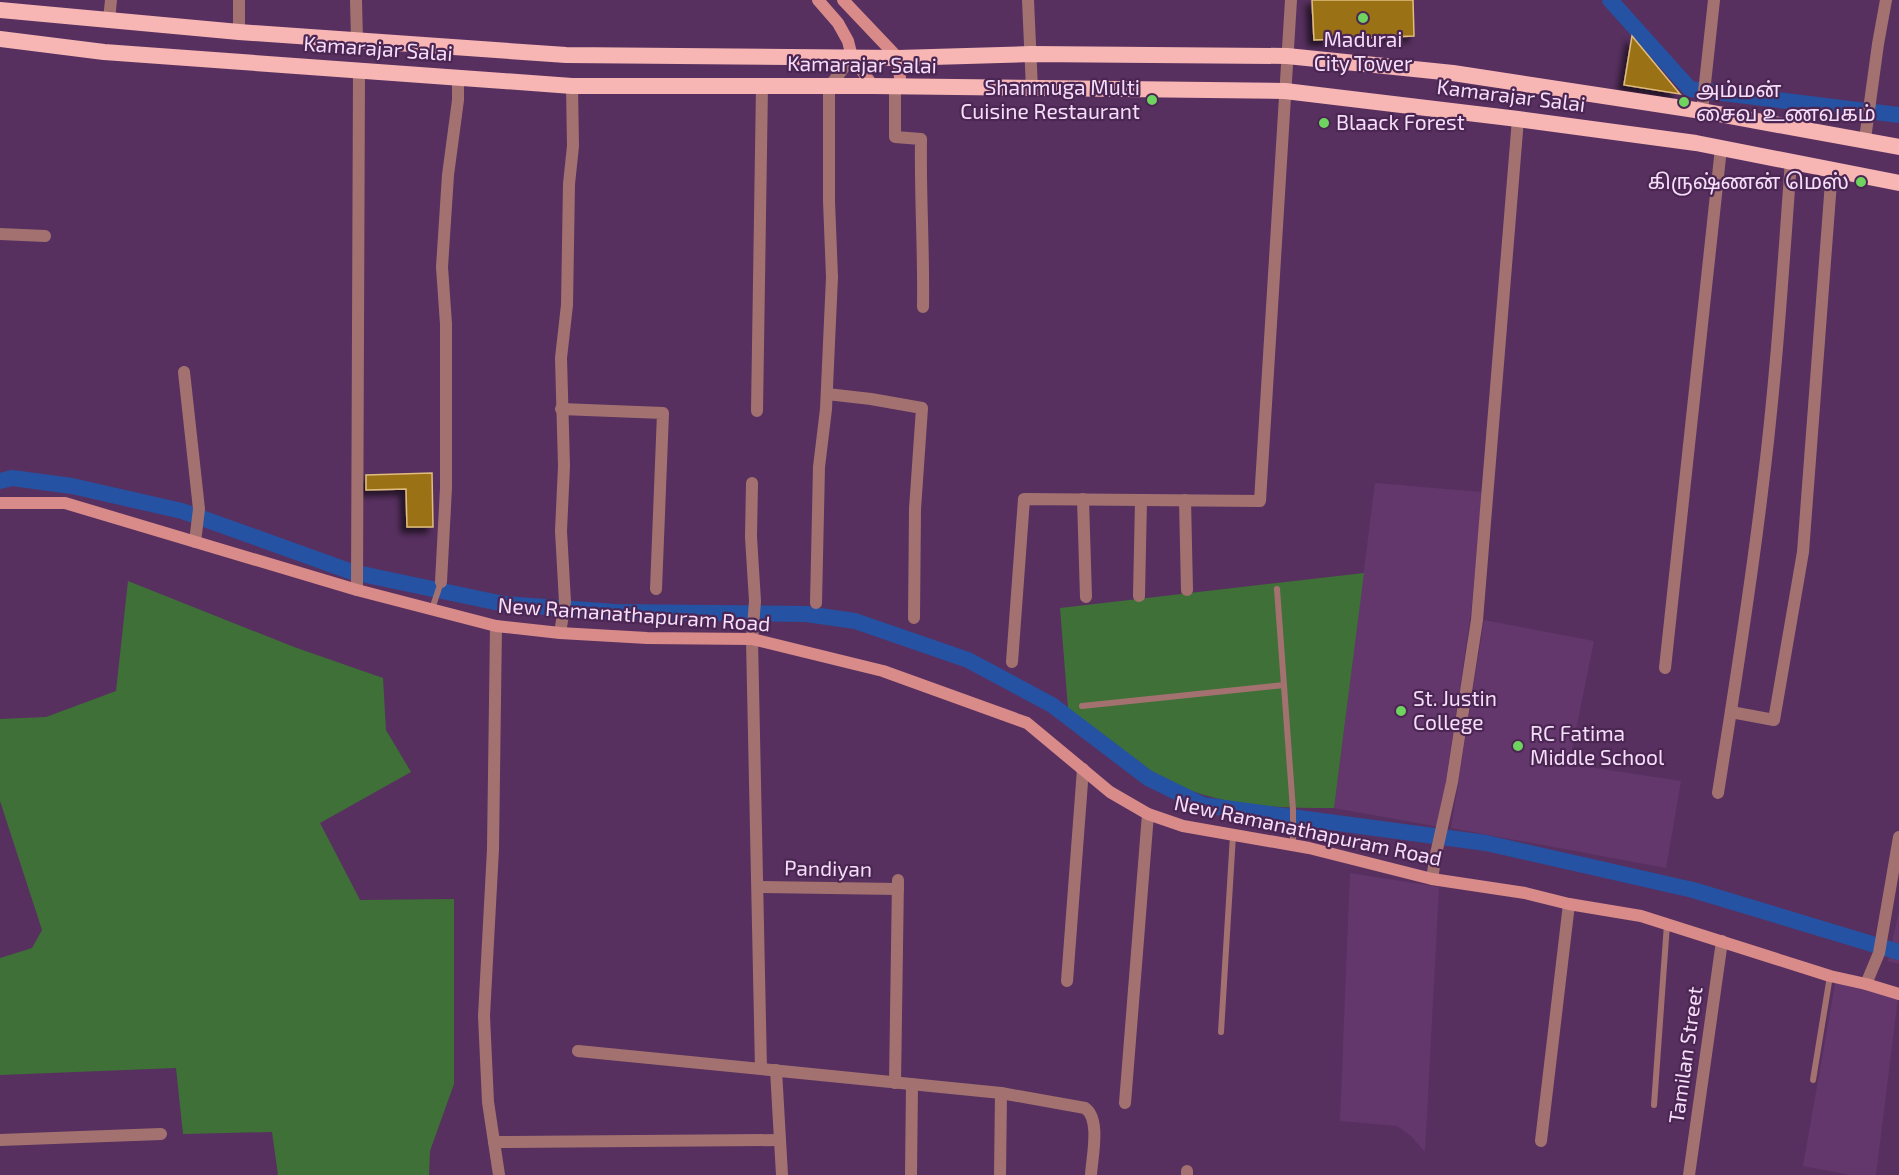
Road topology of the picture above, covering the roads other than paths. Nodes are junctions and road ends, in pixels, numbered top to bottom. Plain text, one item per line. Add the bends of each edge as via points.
1 (111, 0) edge
2 (239, 0) edge
3 (356, 0) edge
4 (818, 0) edge
5 (843, 0) edge
6 (1028, 0) edge
7 (1291, 0) edge
8 (1714, 0) edge
9 (1886, 0) edge
10 (0, 10) edge
11 (109, 20) junction
12 (238, 32) junction
13 (0, 39) edge
14 (357, 40) junction
15 (1030, 54) junction
16 (1287, 56) junction
17 (852, 57) junction
18 (898, 58) junction
19 (359, 71) junction
20 (458, 77) junction
21 (572, 86) junction
22 (762, 86) junction
23 (829, 87) junction
24 (873, 87) junction
25 (898, 88) junction
26 (1032, 89) junction
27 (1285, 91) junction
28 (1703, 105) junction
29 (1518, 119) junction
30 (1865, 139) junction
31 (1899, 147) edge
32 (1721, 148) junction
33 (1791, 161) junction
34 (1832, 169) junction
35 (1899, 183) edge
36 (0, 234) edge
37 (45, 236) dead end
38 (923, 308) dead end
39 (184, 372) dead end
40 (826, 394) junction
41 (561, 409) junction
42 (757, 411) dead end
43 (752, 483) dead end
44 (1083, 499) junction
45 (1141, 500) junction
46 (1185, 500) junction
47 (0, 503) edge
48 (195, 542) junction
49 (441, 582) joint
50 (656, 589) dead end
51 (1277, 589) dead end
52 (357, 590) junction
53 (1187, 590) dead end
54 (1139, 596) dead end
55 (1086, 597) dead end
56 (816, 603) dead end
57 (434, 604) junction
58 (914, 618) dead end
59 (496, 626) junction
60 (560, 633) junction
61 (752, 639) junction
62 (1012, 662) dead end
63 (1665, 668) dead end
64 (1284, 685) junction
65 (1082, 706) dead end
66 (1731, 712) junction
67 (1083, 769) junction
68 (1718, 793) dead end
69 (1148, 814) junction
70 (1233, 835) junction
71 (1899, 837) edge
72 (1293, 845) junction
73 (1432, 879) junction
74 (758, 887) junction
75 (1569, 904) junction
76 (1667, 924) junction
77 (1722, 941) junction
78 (1830, 976) junction
79 (1067, 981) dead end
80 (1866, 984) junction
81 (1899, 994) edge
82 (1221, 1032) dead end
83 (578, 1051) dead end
84 (761, 1069) junction
85 (776, 1070) junction
86 (1814, 1080) dead end
87 (895, 1083) junction
88 (912, 1084) junction
89 (1001, 1093) junction
90 (1125, 1102) dead end
91 (1654, 1105) dead end
92 (161, 1134) dead end
93 (0, 1140) edge
94 (780, 1140) junction
95 (1541, 1141) dead end
96 (494, 1142) junction
97 (499, 1175) edge
98 (782, 1175) edge
99 (911, 1175) edge
100 (1000, 1175) edge
101 (1091, 1175) edge
102 (1689, 1175) edge

1 - 11 street
2 - 12 street
3 - 14 street
4 - 17 main road via 838,23
5 - 18 main road
6 - 15 street
7 - 16 street
8 - 28 street
9 - 30 street
10 - 11 highway, Kamarajar Salai
11 - 12 highway, Kamarajar Salai
12 - 14 highway, Kamarajar Salai
13 - 19 highway, Kamarajar Salai via 104,52
14 - 17 highway, Kamarajar Salai via 566,55
15 - 16 highway, Kamarajar Salai
15 - 18 highway, Kamarajar Salai
15 - 26 street
16 - 27 street
16 - 28 highway, Kamarajar Salai
17 - 18 highway, Kamarajar Salai
17 - 23 street
17 - 24 main road
18 - 25 main road
19 - 20 highway, Kamarajar Salai
19 - 52 street
20 - 21 highway, Kamarajar Salai
20 - 49 street via 442,267 446,488
21 - 22 highway, Kamarajar Salai
21 - 41 street via 573,146
22 - 23 highway, Kamarajar Salai
22 - 42 street
23 - 24 highway, Kamarajar Salai
23 - 40 street via 832,277
24 - 25 highway, Kamarajar Salai
25 - 26 highway, Kamarajar Salai
25 - 38 street via 895,137 921,139
26 - 27 highway, Kamarajar Salai
27 - 29 highway, Kamarajar Salai
27 - 46 street via 1260,501
28 - 30 highway, Kamarajar Salai
29 - 32 highway, Kamarajar Salai
29 - 73 street via 1477,620 1452,782
30 - 31 highway, Kamarajar Salai
32 - 33 highway, Kamarajar Salai
32 - 63 street
33 - 34 highway, Kamarajar Salai
33 - 66 street via 1765,467
34 - 35 highway, Kamarajar Salai
34 - 66 street via 1803,552 1774,720
36 - 37 street
39 - 48 street via 199,509
40 - 56 street via 819,467
40 - 58 street via 921,408
41 - 50 street via 663,413
41 - 60 street via 565,602
43 - 61 street
44 - 45 street
44 - 55 street
44 - 62 street via 1024,499
45 - 46 street
45 - 54 street
46 - 53 street
47 - 48 main road, New Ramanathapuram Road via 66,503
48 - 52 main road, New Ramanathapuram Road
49 - 57 lane
51 - 64 lane
52 - 57 main road, New Ramanathapuram Road
57 - 59 main road, New Ramanathapuram Road
59 - 60 main road, New Ramanathapuram Road
59 - 96 street via 493,849 484,1016
60 - 61 main road, New Ramanathapuram Road
61 - 67 main road, New Ramanathapuram Road via 883,671 1027,723
61 - 74 street
64 - 65 lane
64 - 72 lane
66 - 68 street
67 - 69 main road, New Ramanathapuram Road via 1110,792
67 - 79 street
69 - 70 main road, New Ramanathapuram Road via 1183,826
69 - 90 street
70 - 72 main road, New Ramanathapuram Road
70 - 82 lane
71 - 80 street via 1879,953
72 - 73 main road, New Ramanathapuram Road
73 - 75 main road, New Ramanathapuram Road
74 - 84 street
74 - 87 street, Pandiyan via 898,885
75 - 76 main road, New Ramanathapuram Road
75 - 95 street
76 - 77 main road, New Ramanathapuram Road
76 - 91 lane
77 - 78 main road, New Ramanathapuram Road
77 - 102 street, Tamilan Street
78 - 80 main road, New Ramanathapuram Road
78 - 86 lane
80 - 81 main road, New Ramanathapuram Road
83 - 84 street
84 - 85 street
85 - 87 street
85 - 94 street
87 - 88 street
88 - 89 street
88 - 99 street
89 - 100 street
89 - 101 street via 1090,1111 1095,1123
92 - 93 street
94 - 96 street
94 - 98 street
96 - 97 street

